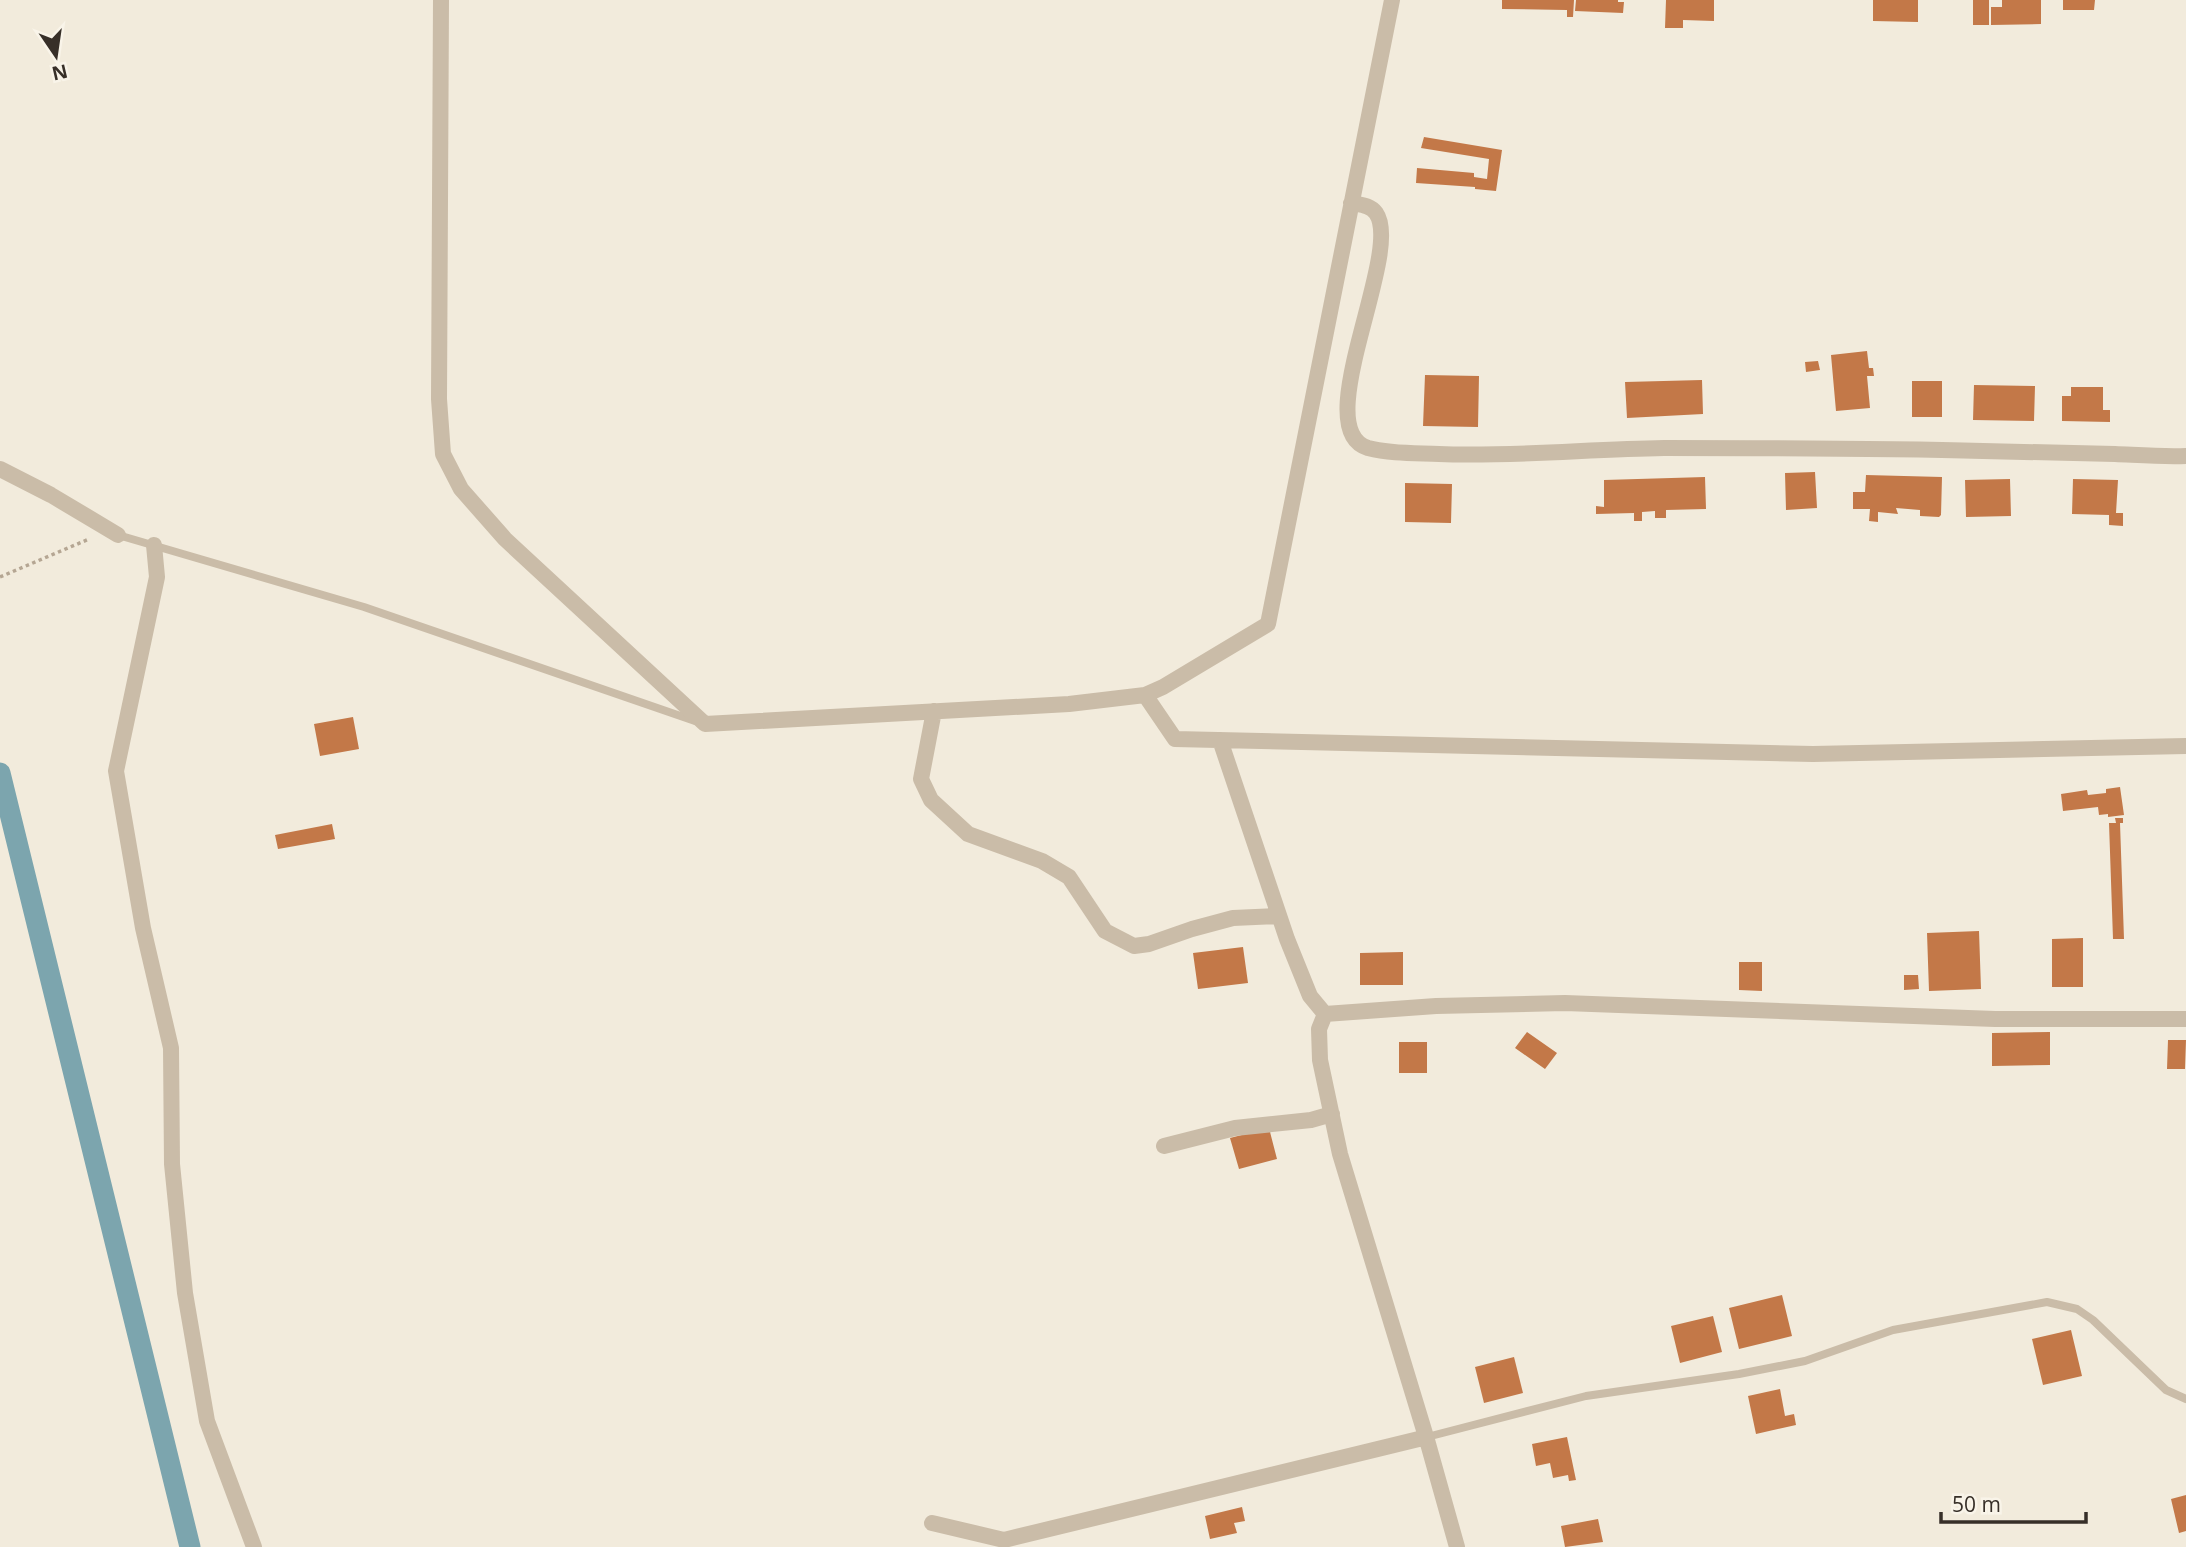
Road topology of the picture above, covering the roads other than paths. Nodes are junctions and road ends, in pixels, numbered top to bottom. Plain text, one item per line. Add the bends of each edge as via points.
1 (442, 0) edge
2 (1392, 0) edge
3 (1351, 203) junction
4 (2186, 456) edge
5 (0, 469) edge
6 (118, 535) joint
7 (154, 545) junction
8 (1144, 695) junction
9 (934, 711) junction
10 (705, 724) junction
11 (1220, 740) junction
12 (2186, 746) edge
13 (1279, 916) junction
14 (1325, 1014) junction
15 (2186, 1019) edge
16 (1332, 1114) junction
17 (1164, 1146) dead end
18 (2186, 1399) edge
19 (1427, 1437) junction
20 (932, 1523) dead end
21 (254, 1547) edge
22 (1457, 1547) edge

1 - 10 street via 439,399 443,454 461,489 505,539
2 - 3 street
3 - 4 street via 1368,206 1378,215 1380,228 1377,269 1349,389 1348,416 1353,435 1364,447 1460,455 1661,448
3 - 8 street via 1268,624
5 - 6 street
6 - 7 lane
7 - 10 lane via 363,607
7 - 21 street via 157,577 116,771 143,928 171,1048 172,1164 185,1293 207,1422
8 - 9 street
8 - 11 street via 1175,739
9 - 10 street
9 - 13 street via 921,779 931,800 968,834 1042,861 1069,877 1105,931 1134,946 1233,918
11 - 12 street via 1813,754
11 - 13 street
13 - 14 street via 1310,996
14 - 15 street via 1565,1003 1995,1019
14 - 16 street via 1319,1030 1320,1060
16 - 17 street via 1235,1128
16 - 19 street via 1378,1284
18 - 19 lane via 2166,1390 2085,1315 2047,1302 1893,1330 1805,1360 1739,1374 1586,1396
19 - 20 street via 1004,1540
19 - 22 street

